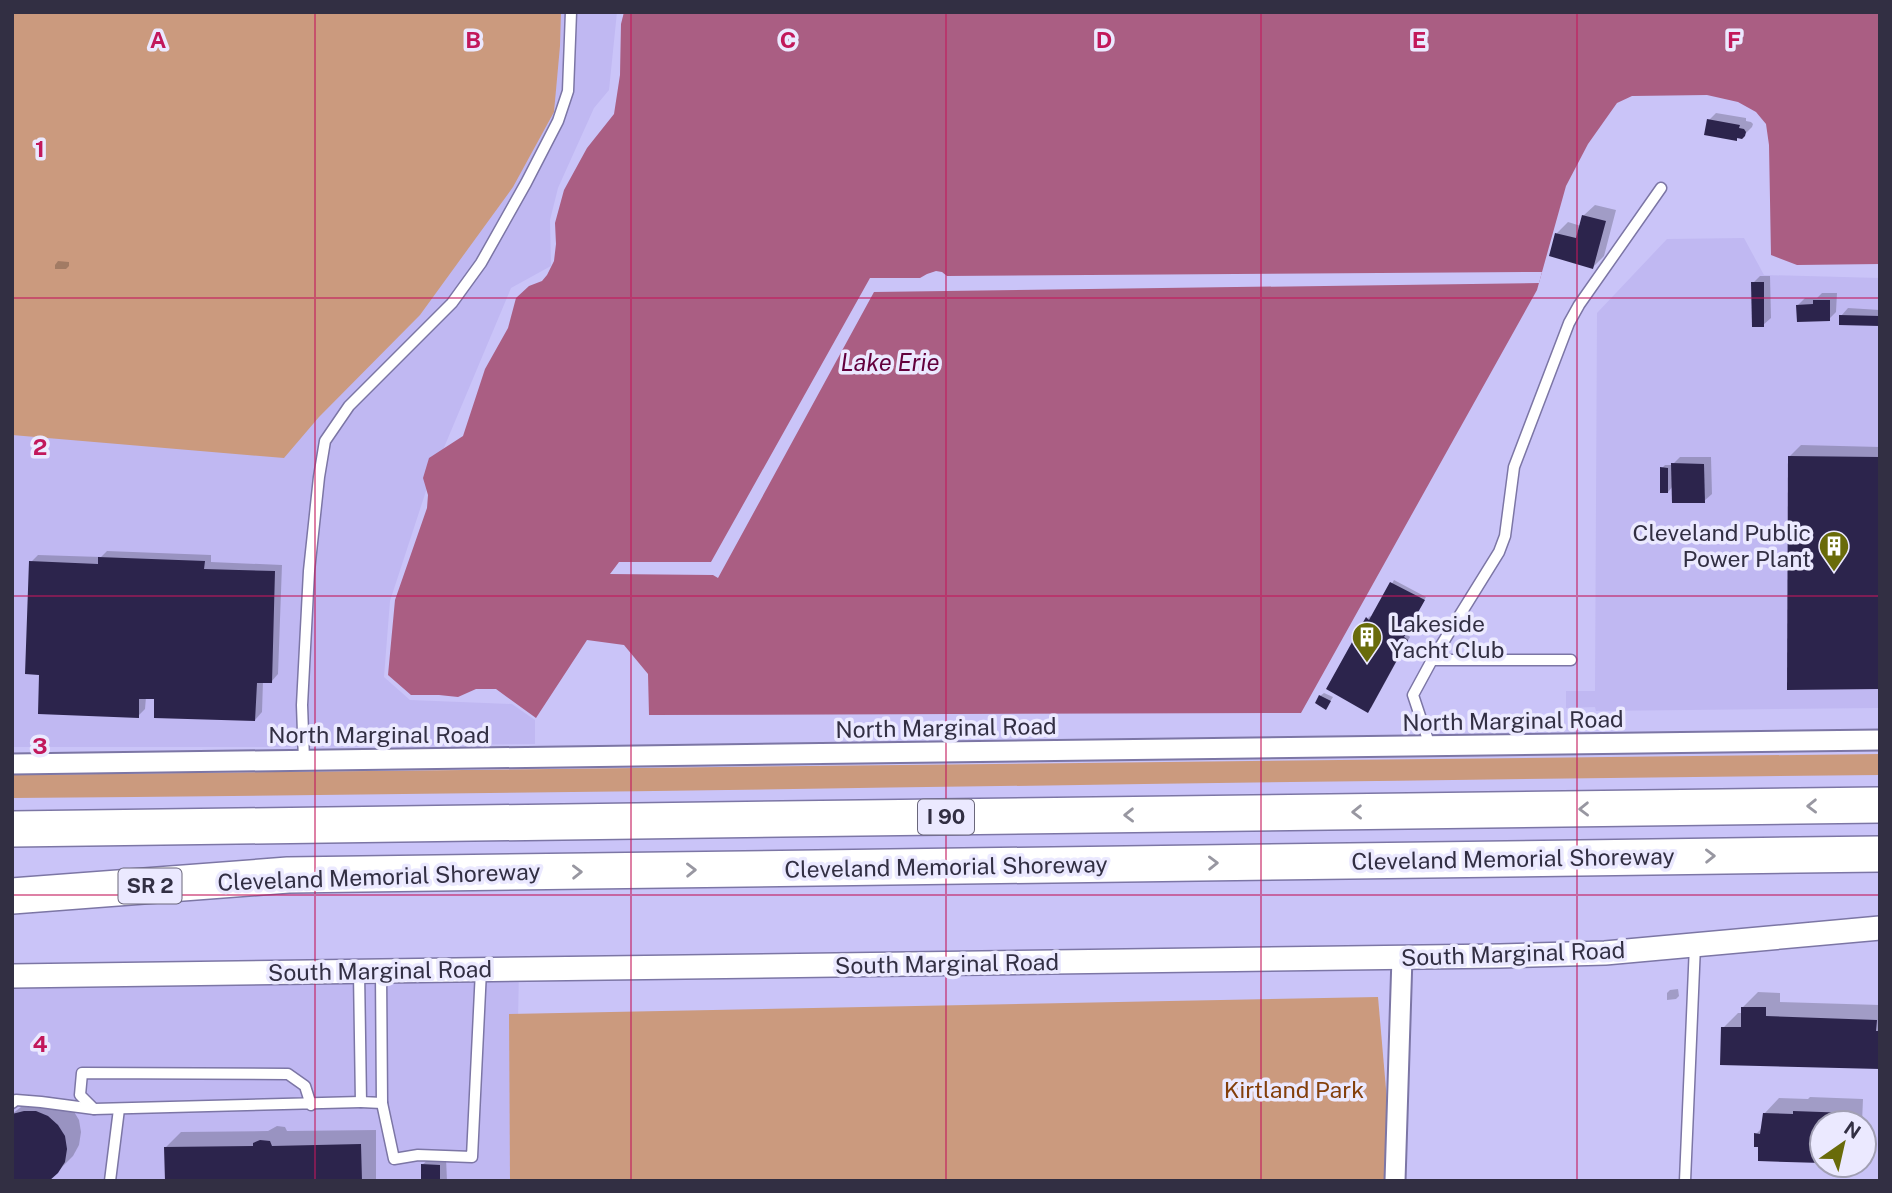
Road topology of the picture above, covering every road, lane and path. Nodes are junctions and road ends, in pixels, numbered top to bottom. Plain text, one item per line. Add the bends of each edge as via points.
1 (570, 12) edge
2 (1661, 188) dead end
3 (1432, 660) junction
4 (1571, 660) dead end
5 (1880, 740) edge
6 (1430, 747) junction
7 (304, 760) junction
8 (12, 764) edge
9 (1880, 805) edge
10 (12, 829) edge
11 (1880, 854) edge
12 (12, 874) edge
13 (288, 875) junction
14 (12, 896) edge
15 (1880, 928) edge
16 (1695, 944) junction
17 (1402, 957) junction
18 (481, 970) junction
19 (370, 971) junction
20 (12, 976) edge
21 (361, 1102) junction
22 (12, 1103) edge
23 (382, 1103) junction
24 (311, 1105) junction
25 (119, 1109) junction
26 (94, 1110) junction
27 (110, 1181) edge
28 (1395, 1181) edge
29 (1685, 1181) edge

1 - 7 lane via 568,91 558,121 481,263 452,303 349,406 325,441 309,571
2 - 3 lane via 1569,323 1514,467 1499,552
3 - 4 lane
3 - 6 lane via 1413,695
5 - 6 street, North Marginal Road
6 - 7 street, North Marginal Road
7 - 8 street, North Marginal Road
9 -> 10 highway, I 90
13 -> 11 highway, Cleveland Memorial Shoreway / I 90
12 - 13 highway, I 90
13 - 14 highway, Cleveland Memorial Shoreway / SR 2
15 - 16 street, South Marginal Road
16 - 17 street, South Marginal Road via 1605,953
16 - 29 lane
17 - 18 street, South Marginal Road
17 - 28 street
18 - 19 street, South Marginal Road
18 - 23 lane via 472,1157 394,1159
19 - 20 street, South Marginal Road
19 - 21 lane
19 - 23 lane
21 - 23 lane
21 - 24 lane
22 - 26 lane
24 - 25 lane
24 - 26 lane via 305,1086 288,1074 82,1073 80,1096
25 - 26 lane
25 - 27 lane

